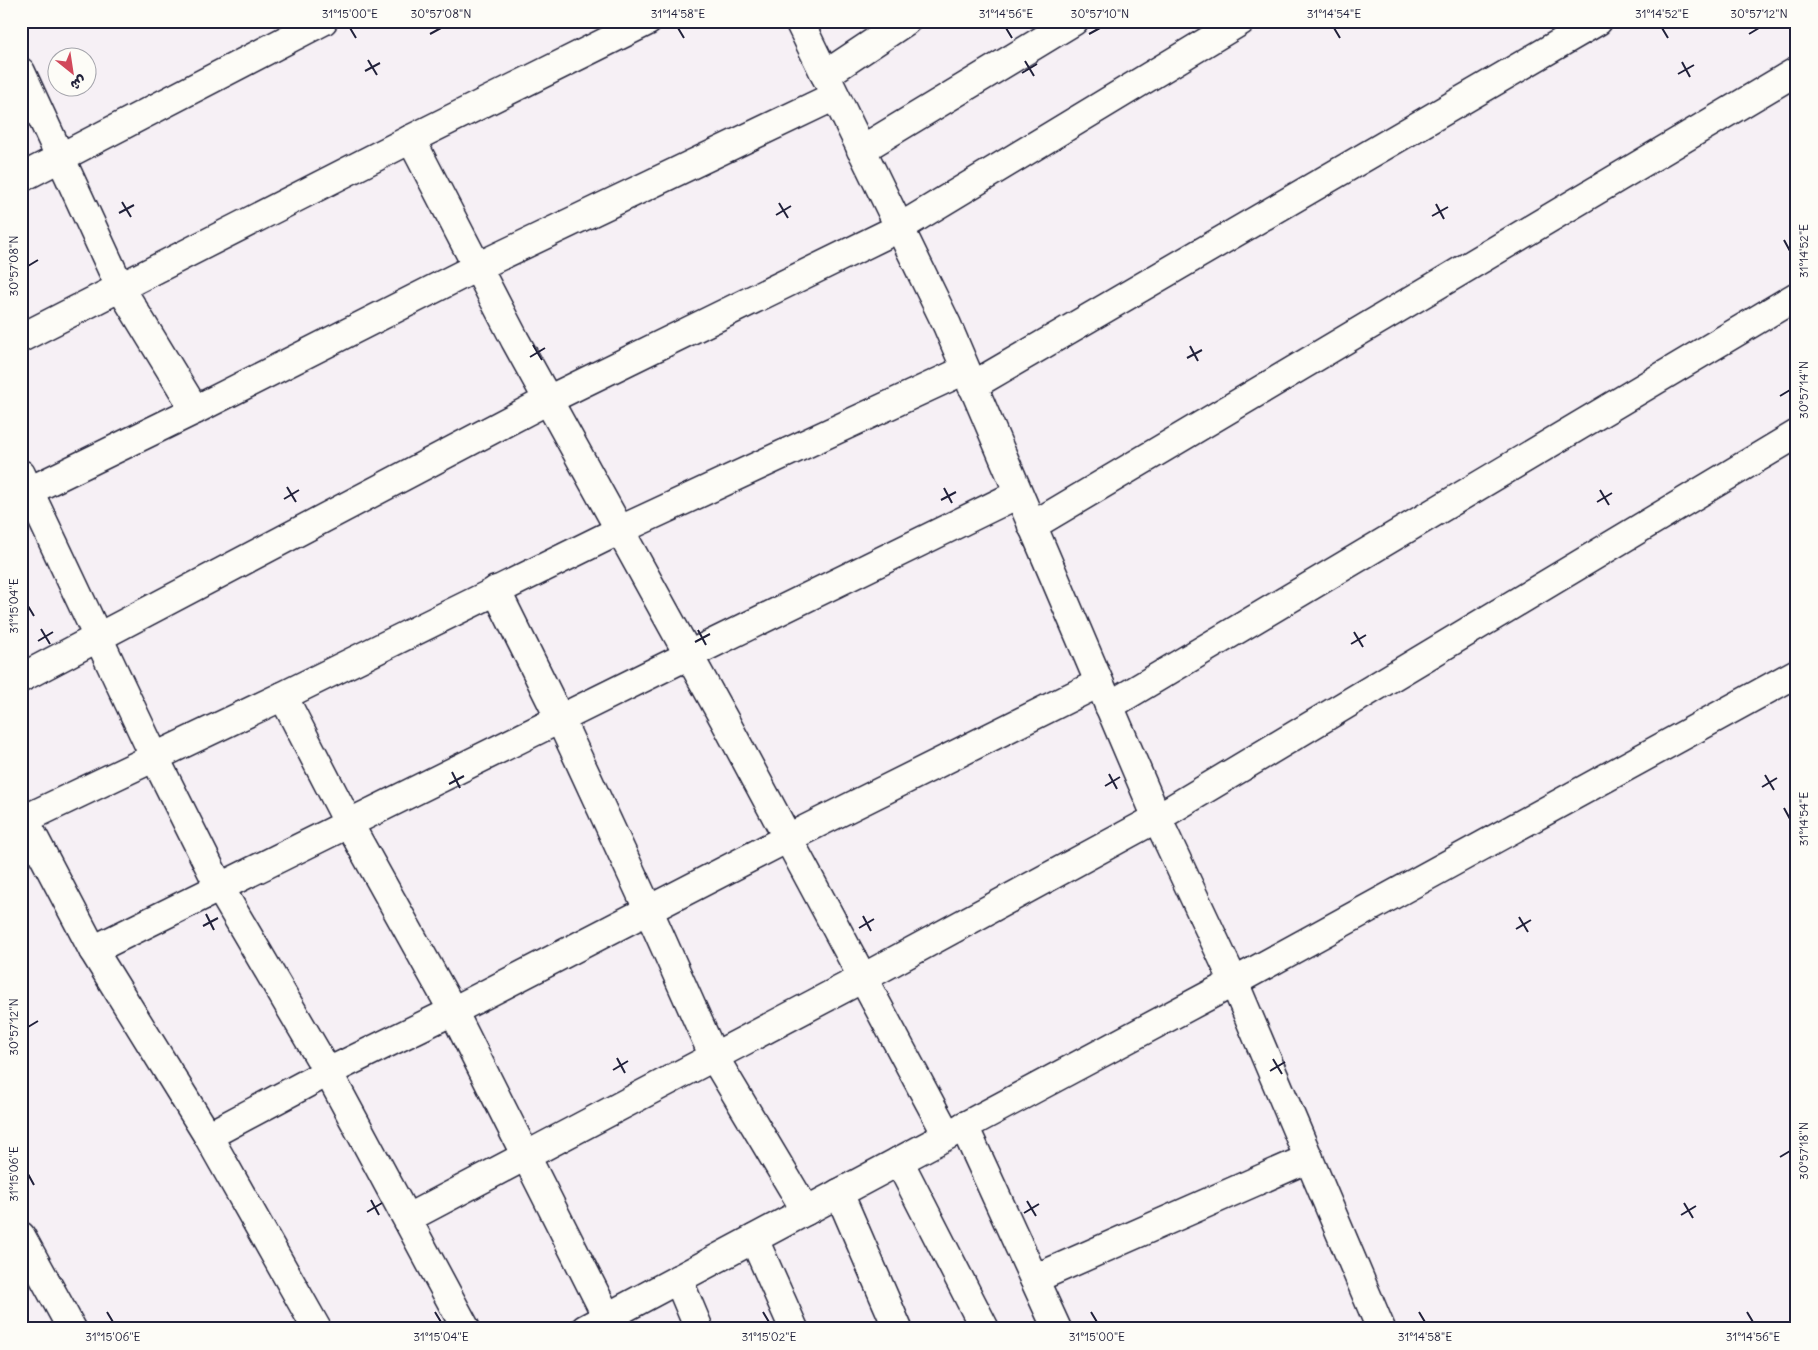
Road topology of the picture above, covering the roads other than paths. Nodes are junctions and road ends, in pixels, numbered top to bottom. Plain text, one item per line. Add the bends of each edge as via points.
1 (323, 21) edge
2 (648, 21) edge
3 (799, 21) edge
4 (906, 21) edge
5 (1074, 21) edge
6 (1241, 21) edge
7 (1598, 21) edge
8 (1797, 71) edge
9 (21, 72) edge
10 (830, 86) junction
11 (411, 139) junction
12 (861, 150) junction
13 (61, 158) junction
14 (21, 178) edge
15 (899, 228) junction
16 (477, 267) junction
17 (120, 287) junction
18 (1797, 296) edge
19 (21, 338) edge
20 (969, 378) junction
21 (548, 400) junction
22 (194, 410) junction
23 (1797, 434) edge
24 (24, 487) edge
25 (1018, 494) junction
26 (1032, 526) junction
27 (620, 530) junction
28 (496, 590) junction
29 (98, 638) junction
30 (689, 655) junction
31 (1797, 673) edge
32 (21, 678) edge
33 (1104, 695) junction
34 (283, 696) junction
35 (560, 719) junction
36 (155, 758) junction
37 (23, 816) edge
38 (1157, 818) junction
39 (349, 824) junction
40 (788, 838) junction
41 (220, 888) junction
42 (648, 909) junction
43 (93, 950) junction
44 (863, 978) junction
45 (1234, 982) junction
46 (453, 1011) junction
47 (714, 1057) junction
48 (328, 1072) junction
49 (956, 1131) junction
50 (208, 1136) junction
51 (525, 1157) junction
52 (1308, 1158) junction
53 (899, 1161) junction
54 (839, 1193) junction
55 (806, 1211) junction
56 (408, 1218) junction
57 (21, 1236) edge
58 (754, 1239) junction
59 (678, 1279) junction
60 (1034, 1279) junction
61 (597, 1324) edge
62 (72, 1329) edge
63 (317, 1329) edge
64 (466, 1329) edge
65 (699, 1329) edge
66 (794, 1329) edge
67 (898, 1329) edge
68 (985, 1329) edge
69 (1057, 1329) edge
70 (1381, 1329) edge

1 - 13 street
2 - 11 street
3 - 10 street
4 - 10 street
5 - 12 street
6 - 15 street
7 - 20 street
8 - 26 street
9 - 13 street
10 - 12 street
10 - 16 street
11 - 16 street
11 - 17 street
12 - 15 street
13 - 14 street
13 - 17 street
15 - 20 street
15 - 21 street
16 - 21 street
16 - 22 street
17 - 19 street
17 - 22 street
18 - 33 street
20 - 25 street
20 - 27 street
21 - 27 street
21 - 29 street
22 - 24 street
23 - 38 street
24 - 29 street
25 - 26 street
25 - 30 street
26 - 33 street
27 - 28 street
27 - 30 street
28 - 34 street
28 - 35 street
29 - 32 street
29 - 36 street
30 - 35 street
30 - 40 street
31 - 45 street
33 - 38 street
33 - 40 street
34 - 36 street
34 - 39 street
35 - 39 street
35 - 42 street
36 - 37 street
36 - 41 street
37 - 43 street
38 - 44 street
38 - 45 street
39 - 41 street
39 - 46 street
40 - 42 street
40 - 44 street
41 - 43 street
41 - 48 street
42 - 46 street
42 - 47 street
43 - 50 street
44 - 47 street
44 - 49 street
45 - 49 street
45 - 52 street
46 - 48 street
46 - 51 street
47 - 51 street
47 - 55 street
48 - 50 street
48 - 56 street
49 - 53 street
49 - 60 street
50 - 63 street
51 - 56 street
51 - 61 street
52 - 60 street
52 - 70 street
53 - 54 street
53 - 68 street
54 - 55 street
54 - 67 street
55 - 58 street
56 - 64 street
57 - 62 street
58 - 59 street
58 - 66 street
59 - 61 street
59 - 65 street
60 - 69 street

